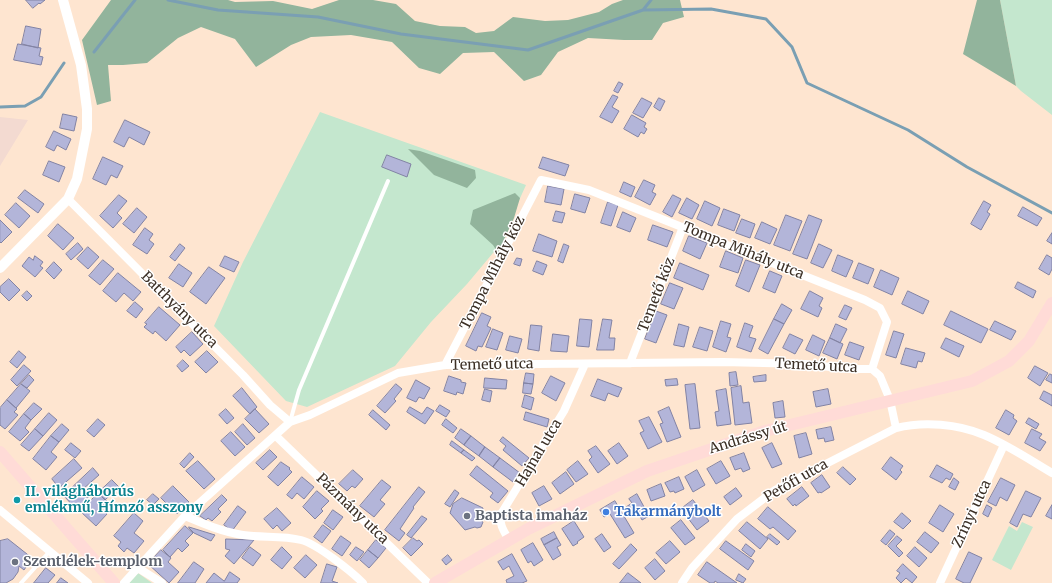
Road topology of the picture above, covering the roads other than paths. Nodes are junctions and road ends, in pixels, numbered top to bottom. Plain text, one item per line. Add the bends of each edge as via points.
1 (63, 0) edge
2 (541, 180) joint
3 (388, 181) dead end
4 (68, 199) junction
5 (683, 227) junction
6 (0, 268) edge
7 (1052, 303) edge
8 (630, 363) junction
9 (585, 364) junction
10 (446, 366) junction
11 (872, 370) junction
12 (890, 400) junction
13 (290, 422) junction
14 (896, 428) junction
15 (276, 436) junction
16 (1004, 445) junction
17 (0, 452) edge
18 (1052, 473) edge
19 (0, 510) edge
20 (185, 516) junction
21 (509, 540) junction
22 (50, 551) junction
23 (138, 568) junction
24 (21, 583) edge
25 (88, 583) edge
26 (114, 583) edge
27 (124, 583) edge
28 (162, 583) edge
29 (364, 583) edge
30 (428, 583) edge
31 (436, 583) edge
32 (682, 583) edge
33 (940, 583) edge

1 - 4 street via 81,65 87,109 87,129 77,179
2 - 5 street, Tompa Mihály utca via 589,190
2 - 10 street, Tompa Mihály köz
3 - 13 lane via 299,390
4 - 6 street
4 - 13 street, Batthyány utca via 270,405
5 - 8 street, Temető köz
5 - 11 street, Tompa Mihály utca via 880,308 887,322
7 - 12 main road, Andrássy út via 1029,341 1009,362 972,381
8 - 9 street, Temető utca
8 - 11 street, Temető utca via 805,364
9 - 10 street, Temető utca
9 - 21 street, Hajnal utca via 564,411 501,514 502,528
10 - 13 street, Temető utca via 398,373
11 - 12 street, Temető utca via 880,376
12 - 14 street, Temető utca
12 - 21 main road, Andrássy út via 765,431 647,471
13 - 15 street, Temető utca
14 - 16 street, Petőfi utca via 912,424 955,427 984,435
14 - 32 street, Petőfi utca via 774,490 737,519 692,568
15 - 20 street, Temető utca
15 - 30 street, Pázmány utca
16 - 18 street, Petőfi utca
16 - 33 street, Zrínyi utca
17 - 26 main road
19 - 22 street
20 - 23 street, Temető utca
20 - 29 street via 218,529 243,535 302,540 322,551
21 - 31 main road, Andrássy út
22 - 24 lane
22 - 25 street
23 - 27 street, Temető utca
23 - 28 street

